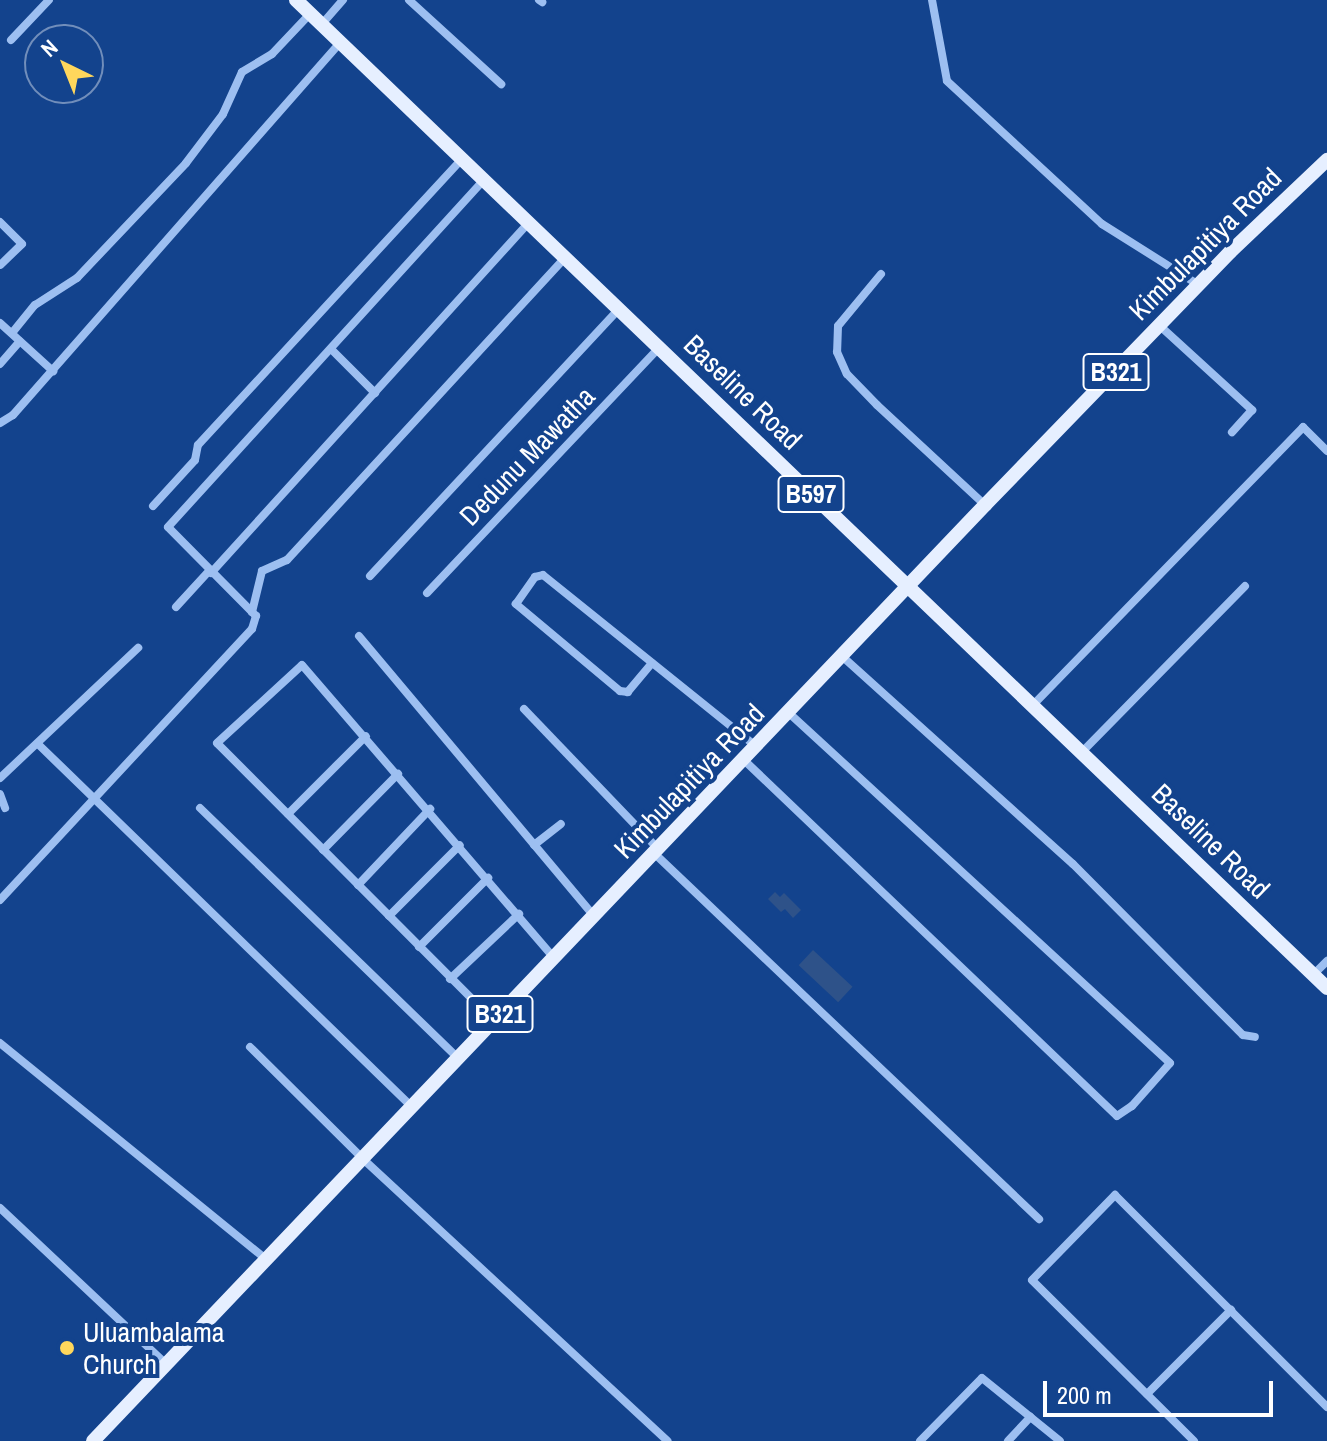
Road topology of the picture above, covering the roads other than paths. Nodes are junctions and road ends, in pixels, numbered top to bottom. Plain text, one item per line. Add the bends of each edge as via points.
1 (49, 0) edge
2 (296, 0) edge
3 (343, 0) edge
4 (409, 0) edge
5 (932, 0) edge
6 (310, 14) junction
7 (322, 24) junction
8 (11, 40) dead end
9 (340, 43) junction
10 (501, 84) dead end
11 (462, 159) junction
12 (1327, 160) edge
13 (484, 180) junction
14 (0, 222) edge
15 (528, 223) junction
16 (565, 258) junction
17 (0, 265) edge
18 (881, 274) dead end
19 (1199, 285) junction
20 (619, 309) junction
21 (0, 323) edge
22 (1160, 326) junction
23 (12, 333) junction
24 (20, 341) junction
25 (659, 348) junction
26 (332, 350) junction
27 (0, 364) edge
28 (53, 371) junction
29 (375, 393) junction
30 (0, 423) edge
31 (1232, 432) dead end
32 (1327, 451) edge
33 (985, 505) junction
34 (153, 506) dead end
35 (210, 572) junction
36 (370, 576) dead end
37 (1245, 586) dead end
38 (910, 588) junction
39 (427, 593) dead end
40 (176, 607) dead end
41 (252, 612) junction
42 (359, 636) dead end
43 (138, 648) dead end
44 (844, 658) junction
45 (652, 663) junction
46 (1032, 706) junction
47 (524, 709) dead end
48 (790, 714) junction
49 (366, 736) junction
50 (39, 745) junction
51 (757, 748) junction
52 (1081, 753) junction
53 (745, 761) junction
54 (398, 774) junction
55 (0, 778) edge
56 (0, 794) edge
57 (92, 799) junction
58 (5, 808) dead end
59 (200, 808) dead end
60 (430, 809) junction
61 (288, 814) junction
62 (561, 824) dead end
63 (460, 845) junction
64 (534, 845) junction
65 (323, 850) junction
66 (657, 852) junction
67 (488, 878) junction
68 (358, 885) junction
69 (0, 900) edge
70 (519, 914) junction
71 (389, 916) junction
72 (594, 916) junction
73 (419, 947) junction
74 (553, 957) junction
75 (1327, 961) edge
76 (1313, 975) junction
77 (450, 979) junction
78 (1327, 988) edge
79 (494, 1021) junction
80 (1255, 1037) dead end
81 (0, 1043) edge
82 (250, 1047) dead end
83 (459, 1059) junction
84 (413, 1107) junction
85 (363, 1159) junction
86 (0, 1208) edge
87 (1039, 1219) dead end
88 (266, 1259) junction
89 (1231, 1310) junction
90 (166, 1364) junction
91 (1147, 1394) junction
92 (1327, 1407) edge
93 (1030, 1417) junction
94 (93, 1441) edge
95 (668, 1441) edge
96 (920, 1441) edge
97 (1008, 1441) edge
98 (1060, 1441) edge
99 (1194, 1441) edge

1 - 8 street
2 - 6 main road, Baseline Road / B597
3 - 7 street
4 - 10 street
5 - 19 street via 947,81 1102,224
6 - 7 main road, Baseline Road / B597
6 - 23 street via 272,54 242,72 223,114 186,163 77,278 35,305
7 - 9 main road, Baseline Road / B597
9 - 11 main road, Baseline Road / B597
9 - 28 street
11 - 13 main road, Baseline Road / B597
11 - 34 street via 198,445 195,460
12 - 19 main road, Kimbulapitiya Road / B321
13 - 15 main road, Baseline Road / B597
13 - 26 street
14 - 17 street via 22,244
15 - 16 main road, Baseline Road / B597
15 - 29 street
16 - 20 main road, Baseline Road / B597
16 - 41 street via 287,560 262,571
18 - 33 street via 838,326 837,352 847,374
19 - 22 main road, Kimbulapitiya Road / B321
20 - 25 main road, Baseline Road / B597
20 - 36 street
21 - 23 street
22 - 31 street via 1252,410
22 - 33 main road, Kimbulapitiya Road / B321
23 - 24 street
24 - 27 street
24 - 28 street
25 - 38 main road, Baseline Road / B597
25 - 39 street, Dedunu Mawatha
26 - 29 street
26 - 35 street via 168,527
28 - 30 street
29 - 35 street
32 - 46 street via 1303,427
33 - 38 main road, Kimbulapitiya Road / B321
35 - 40 street
35 - 41 street
37 - 52 street
38 - 44 main road, Kimbulapitiya Road / B321
38 - 46 main road, Baseline Road / B597
41 - 57 street via 252,629
42 - 64 street
43 - 50 street
44 - 48 main road, Kimbulapitiya Road / B321
44 - 80 street via 1073,864 1243,1035
45 - 45 street via 543,575 535,577 516,604 620,691 628,692
45 - 51 street
46 - 52 main road, Baseline Road / B597
47 - 66 street
48 - 51 main road, Kimbulapitiya Road / B321
48 - 53 street via 1170,1063 1132,1106 1117,1116
49 - 54 street
49 - 61 street
49 - 61 street via 298,664 217,743
50 - 55 street via 26,750
50 - 57 street
51 - 53 main road, Kimbulapitiya Road / B321
52 - 76 main road, Baseline Road / B597
53 - 66 main road, Kimbulapitiya Road / B321
54 - 60 street
54 - 65 street
56 - 58 street
57 - 69 street
57 - 84 street
59 - 83 street
60 - 63 street
60 - 68 street
61 - 65 street
62 - 64 street
63 - 67 street
63 - 71 street
64 - 72 street
65 - 68 street
66 - 72 main road, Kimbulapitiya Road / B321
66 - 87 street
67 - 70 street
67 - 73 street
68 - 71 street
70 - 74 street
70 - 77 street
71 - 73 street
72 - 74 main road, Kimbulapitiya Road / B321
73 - 77 street
74 - 79 main road, Kimbulapitiya Road / B321
75 - 76 street
76 - 78 main road, Baseline Road / B597
77 - 79 street
79 - 83 main road, Kimbulapitiya Road / B321
81 - 88 street
82 - 85 street
83 - 84 main road, Kimbulapitiya Road / B321
84 - 85 main road, Kimbulapitiya Road / B321
85 - 88 main road, Kimbulapitiya Road / B321
85 - 95 street
86 - 90 street
88 - 90 main road, Kimbulapitiya Road / B321
89 - 91 street
89 - 91 street via 1115,1195 1032,1280
89 - 92 street
90 - 94 main road, Kimbulapitiya Road / B321
91 - 99 street
93 - 96 street via 982,1378
93 - 97 street
93 - 98 street

